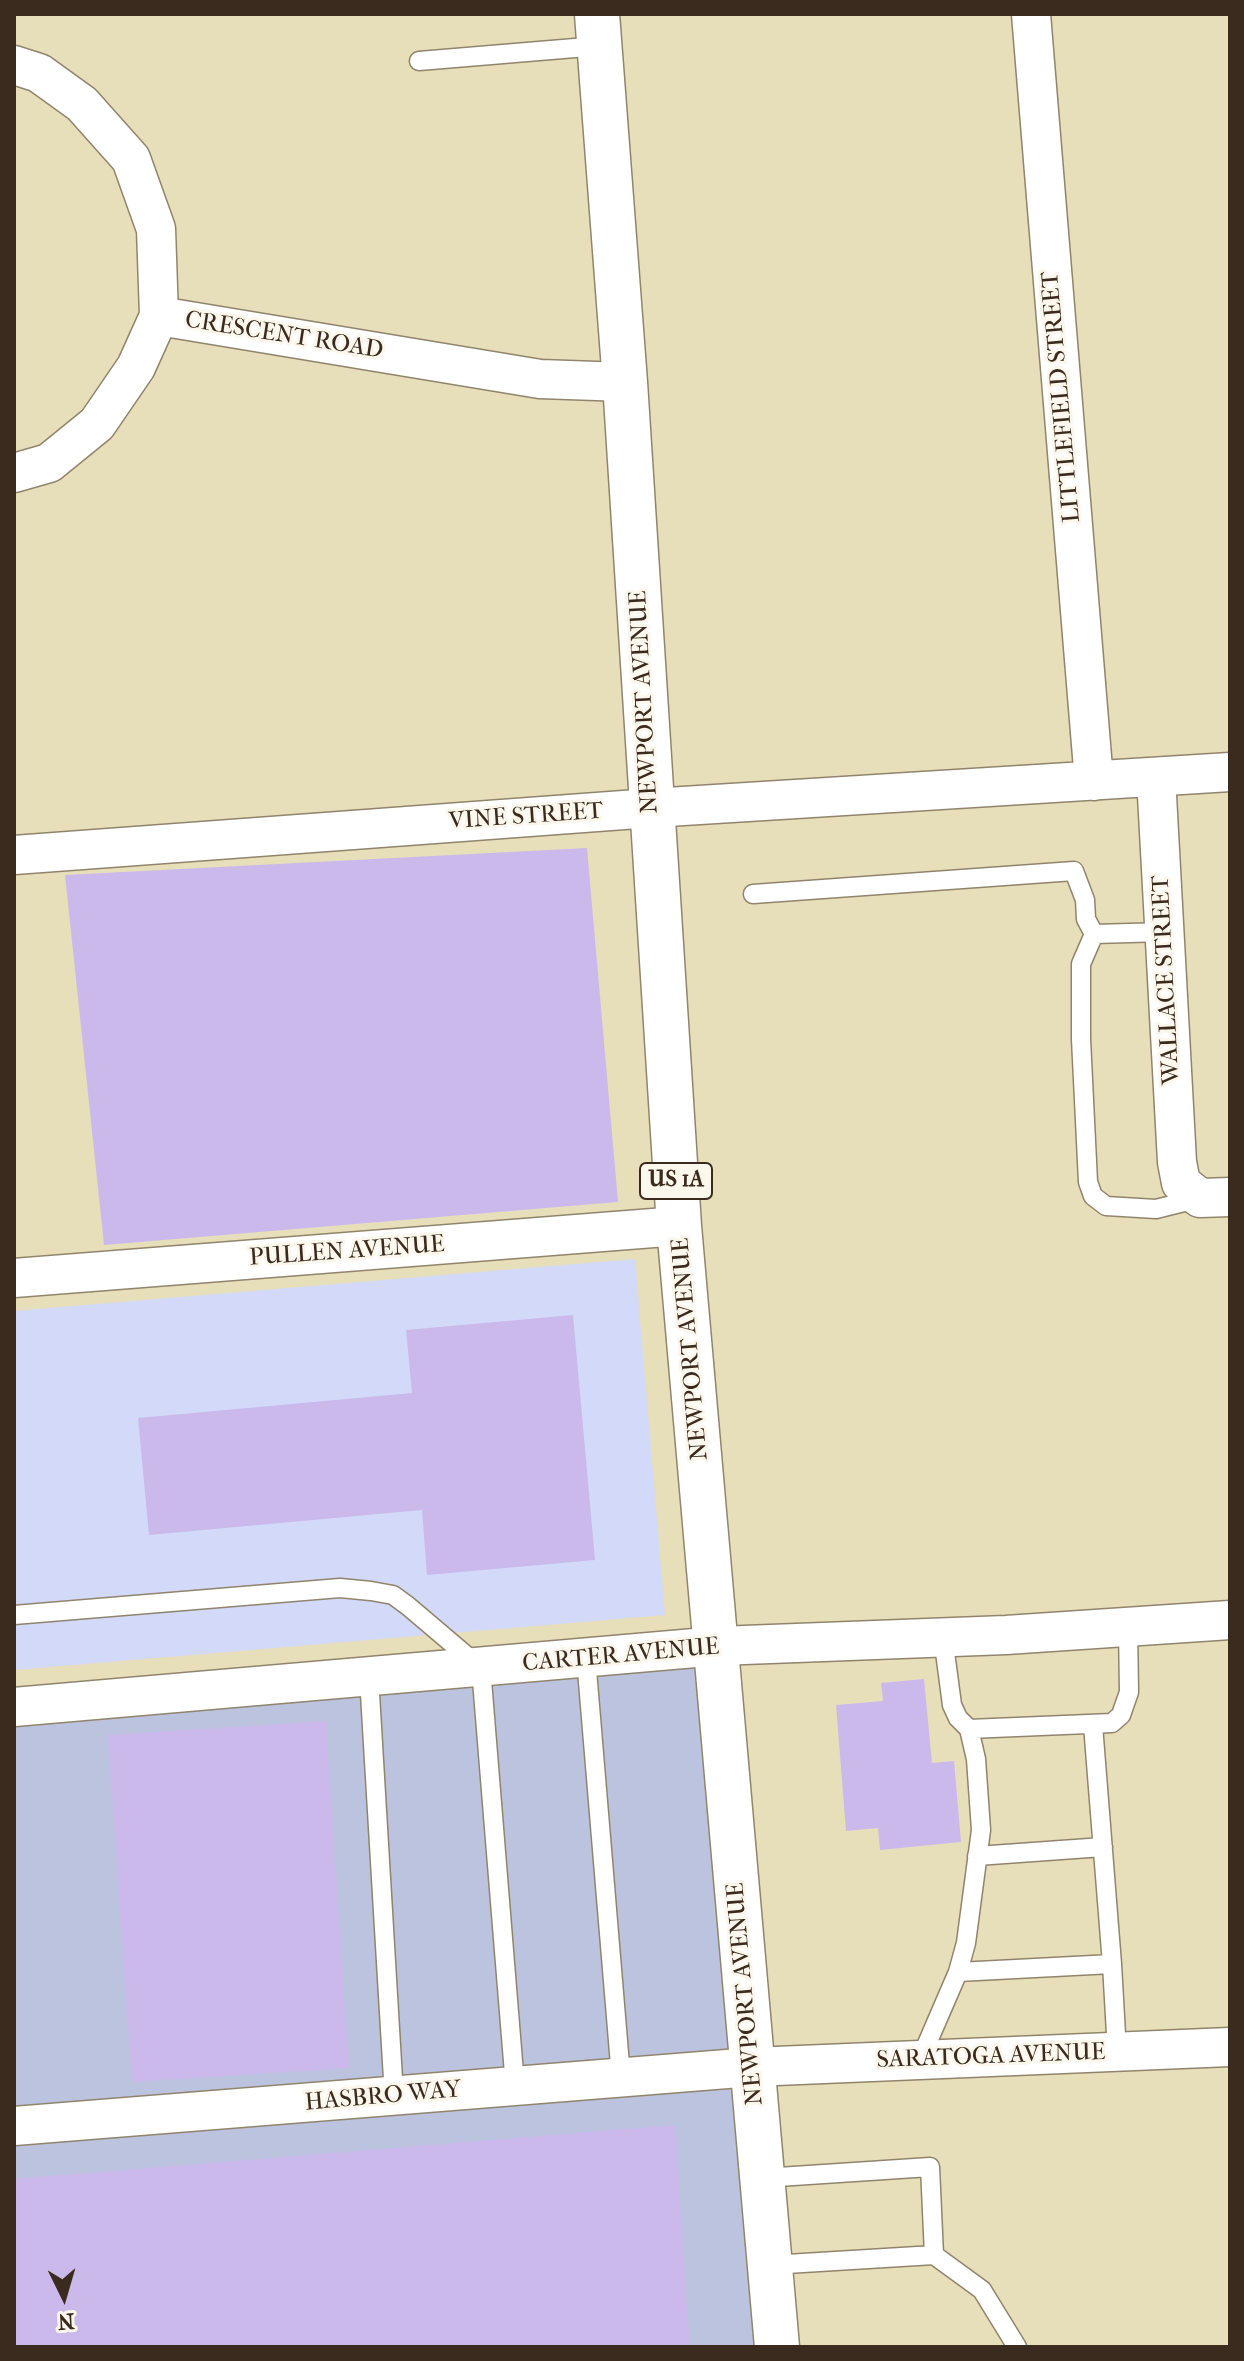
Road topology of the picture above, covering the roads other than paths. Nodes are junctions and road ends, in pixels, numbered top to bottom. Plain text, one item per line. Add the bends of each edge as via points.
1 (1031, 14) edge
2 (598, 30) edge
3 (419, 61) dead end
4 (14, 65) edge
5 (159, 316) junction
6 (625, 382) junction
7 (14, 473) edge
8 (1230, 772) edge
9 (1156, 777) junction
10 (1094, 781) junction
11 (651, 808) junction
12 (14, 855) edge
13 (753, 894) dead end
14 (1165, 932) junction
15 (1094, 934) junction
16 (1203, 1193) edge
17 (679, 1226) junction
18 (14, 1278) edge
19 (14, 1615) edge
20 (1230, 1620) edge
21 (1128, 1627) junction
22 (943, 1637) junction
23 (718, 1646) junction
24 (586, 1658) junction
25 (481, 1668) junction
26 (369, 1677) junction
27 (14, 1707) edge
28 (1093, 1725) junction
29 (969, 1729) junction
30 (1103, 1847) junction
31 (977, 1856) junction
32 (1112, 1964) junction
33 (958, 1972) junction
34 (1230, 2047) edge
35 (1117, 2052) junction
36 (920, 2060) junction
37 (752, 2067) junction
38 (621, 2077) junction
39 (515, 2086) junction
40 (394, 2096) junction
41 (14, 2126) edge
42 (762, 2178) junction
43 (934, 2255) junction
44 (770, 2265) junction
45 (777, 2347) edge
46 (1017, 2347) edge

1 - 10 street, LITTLEFIELD STREET
2 - 3 lane
2 - 6 main road, NEWPORT AVENUE / US 1A
4 - 5 street, CRESCENT ROAD via 39,73 82,104 131,159 156,229
5 - 6 street, CRESCENT ROAD via 540,379
5 - 7 street via 136,367 97,424 49,463
6 - 11 main road, NEWPORT AVENUE / US 1A
8 - 9 street, VINE STREET
9 - 10 street, VINE STREET
9 - 14 street, WALLACE STREET
10 - 11 street, VINE STREET
11 - 12 street, VINE STREET
11 - 17 main road, NEWPORT AVENUE / US 1A
13 - 15 lane via 1074,871
14 - 15 lane
14 - 16 street, WALLACE STREET via 1177,1162
15 - 16 lane via 1081,964 1088,1182 1093,1196 1106,1206 1156,1209
17 - 18 street, PULLEN AVENUE
17 - 23 main road, NEWPORT AVENUE / US 1A
19 - 25 lane via 340,1588 371,1591 393,1595
20 - 21 street, CARTER AVENUE
21 - 22 street, CARTER AVENUE
21 - 28 lane via 1126,1705 1112,1723
22 - 23 street, CARTER AVENUE
22 - 29 lane via 952,1705
23 - 24 street, CARTER AVENUE
23 - 37 main road, NEWPORT AVENUE / US 1A
24 - 25 street, CARTER AVENUE
24 - 38 lane
25 - 26 street, CARTER AVENUE
25 - 39 lane
26 - 27 street, CARTER AVENUE
26 - 40 lane
28 - 29 lane
28 - 30 lane
29 - 31 lane via 979,1792
30 - 31 lane
30 - 32 lane
31 - 33 lane
32 - 33 lane
32 - 35 lane
33 - 36 lane
34 - 35 street, SARATOGA AVENUE
35 - 36 street, SARATOGA AVENUE
36 - 37 street, SARATOGA AVENUE
37 - 38 street, HASBRO WAY
37 - 42 main road, NEWPORT AVENUE / US 1A
38 - 39 street, HASBRO WAY
39 - 40 street, HASBRO WAY
40 - 41 street, HASBRO WAY
42 - 43 lane via 930,2167
42 - 44 main road, NEWPORT AVENUE / US 1A
43 - 44 lane
43 - 46 lane via 982,2290
44 - 45 main road, NEWPORT AVENUE / US 1A

